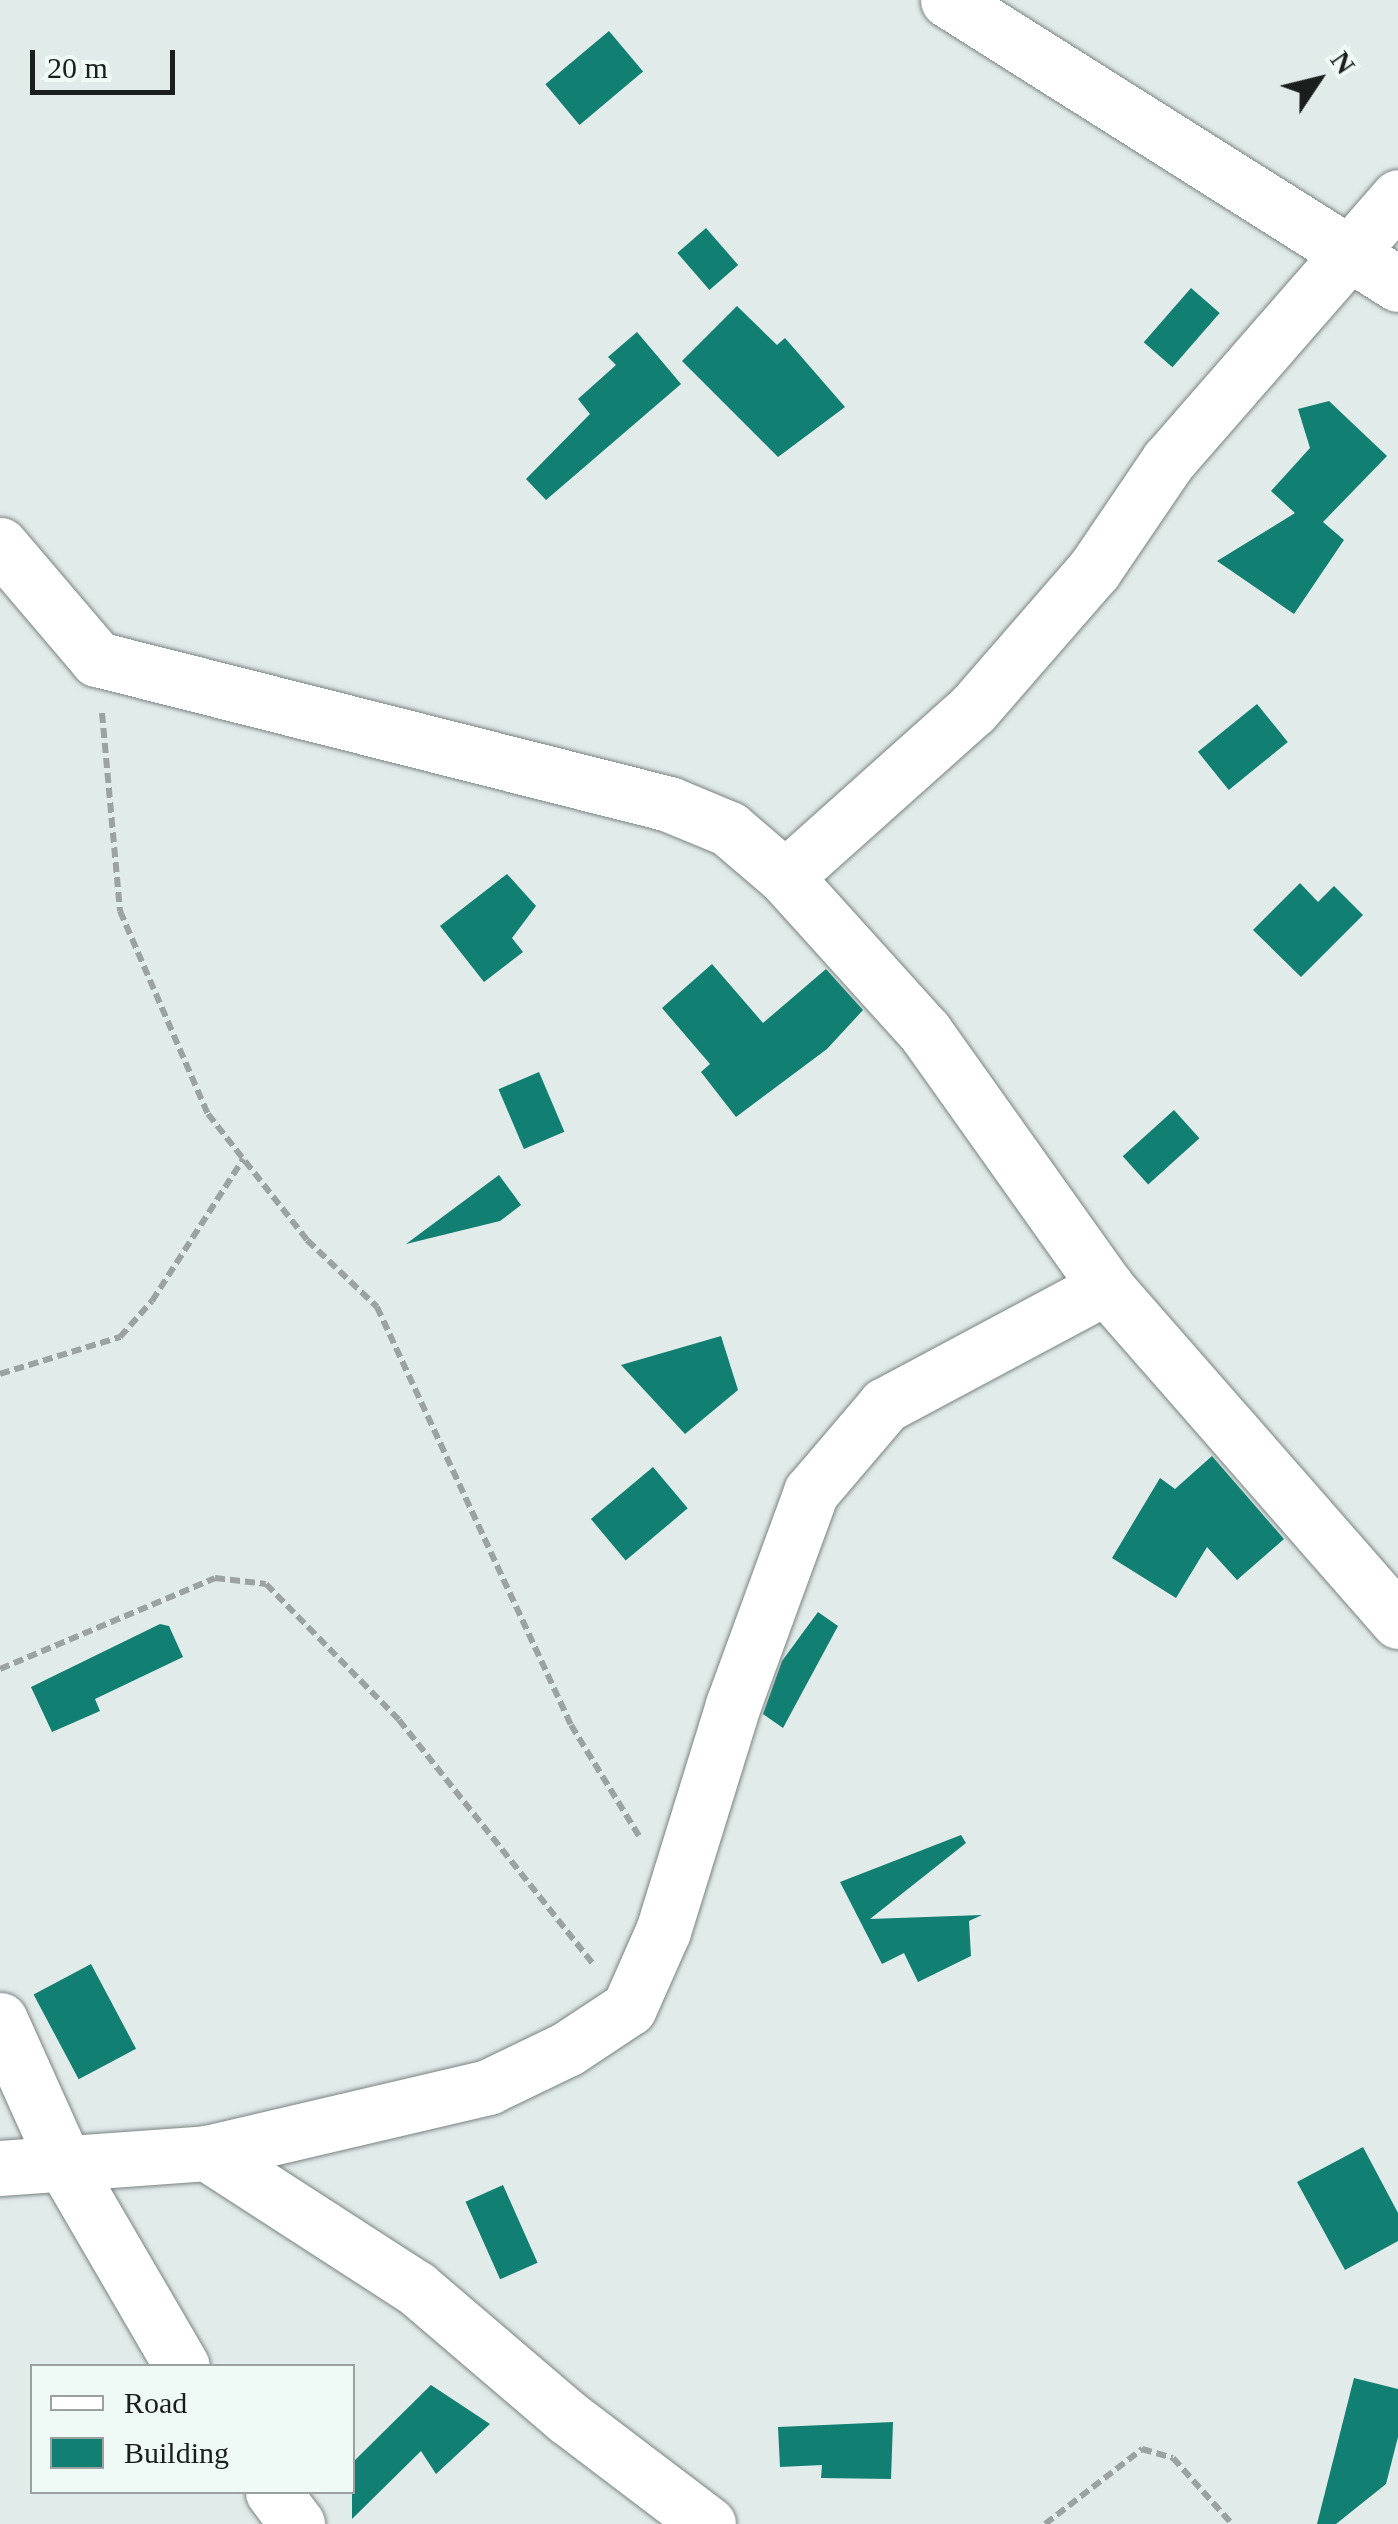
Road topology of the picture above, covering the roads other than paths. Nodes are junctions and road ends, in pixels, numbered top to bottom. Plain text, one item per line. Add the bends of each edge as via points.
1 (948, 0) edge
2 (1398, 196) edge
3 (1348, 257) junction
4 (1398, 284) edge
5 (0, 544) edge
6 (785, 877) junction
7 (1106, 1287) junction
8 (1398, 1621) edge
9 (0, 2020) edge
10 (207, 2154) junction
11 (66, 2167) junction
12 (0, 2168) edge
13 (181, 2364) edge
14 (274, 2494) edge
15 (297, 2524) edge
16 (708, 2524) edge

1 - 3 street
2 - 3 street
3 - 4 street
3 - 6 street via 1168,461 1094,570 973,709
5 - 6 street via 97,659 668,804 729,828
6 - 7 street via 925,1032
7 - 8 street
7 - 10 street via 885,1405 811,1492 671,1888 663,1931 629,2008 567,2049 488,2087
9 - 11 street
10 - 11 street
10 - 16 street via 416,2288 567,2417
11 - 12 street
11 - 13 street
14 - 15 street

